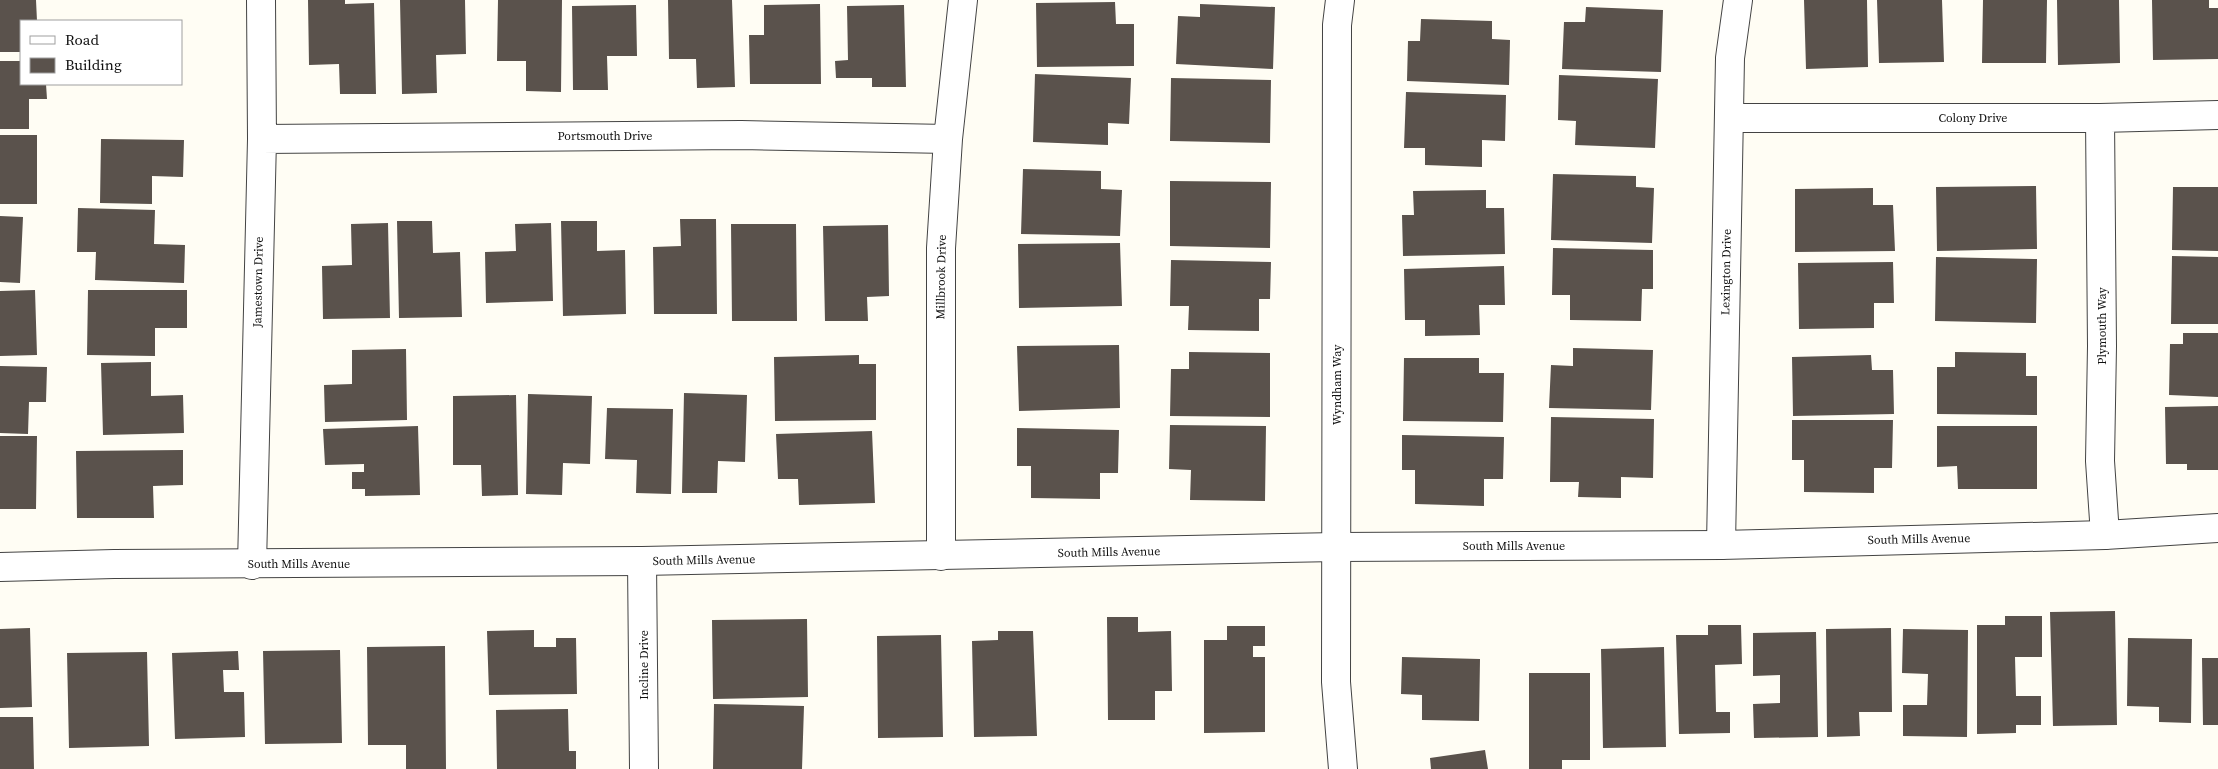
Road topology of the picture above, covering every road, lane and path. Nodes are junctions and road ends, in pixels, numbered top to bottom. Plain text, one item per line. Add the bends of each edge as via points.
1 (262, 0) edge
2 (963, 0) edge
3 (1340, 0) edge
4 (1738, 0) edge
5 (2218, 115) edge
6 (1729, 118) junction
7 (2100, 118) junction
8 (262, 139) junction
9 (948, 139) junction
10 (2218, 528) edge
11 (2105, 535) junction
12 (1721, 544) junction
13 (1337, 547) junction
14 (941, 556) junction
15 (642, 561) junction
16 (252, 565) junction
17 (0, 567) edge
18 (644, 769) edge
19 (1343, 769) edge

1 - 8 street, Jamestown Drive
2 - 9 street, Millbrook Drive
3 - 13 street, Wyndham Way via 1337,25
4 - 6 street, Lexington Drive via 1730,58
5 - 7 street, Colony Drive
6 - 7 street, Colony Drive
6 - 12 street, Lexington Drive
7 - 11 street, Plymouth Way via 2100,461
8 - 9 street, Portsmouth Drive via 741,135
8 - 16 street, Jamestown Drive
9 - 14 street, Millbrook Drive via 941,248
10 - 11 street, South Mills Avenue
11 - 12 street, South Mills Avenue
12 - 13 street, South Mills Avenue
13 - 14 street, South Mills Avenue
13 - 19 street, Wyndham Way via 1336,682
14 - 15 street, South Mills Avenue
15 - 16 street, South Mills Avenue
15 - 18 street, Incline Drive
16 - 17 street, South Mills Avenue

